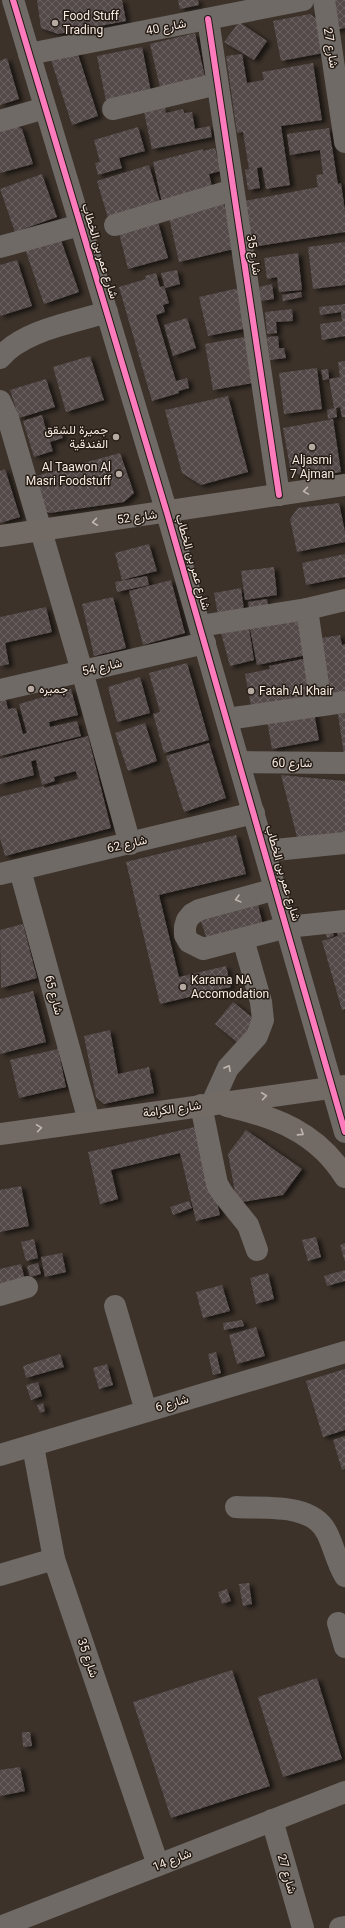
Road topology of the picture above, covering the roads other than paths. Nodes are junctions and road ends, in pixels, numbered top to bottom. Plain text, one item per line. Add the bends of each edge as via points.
1 (13, 0) edge
2 (303, 0) edge
3 (324, 0) edge
4 (208, 19) junction
5 (29, 54) junction
6 (217, 84) junction
7 (45, 108) junction
8 (113, 109) dead end
9 (0, 121) edge
10 (345, 142) edge
11 (233, 190) junction
12 (80, 225) junction
13 (115, 226) dead end
14 (0, 247) edge
15 (107, 312) junction
16 (0, 358) edge
17 (0, 401) edge
18 (345, 485) edge
19 (279, 495) junction
20 (167, 513) junction
21 (40, 530) junction
22 (0, 536) edge
23 (345, 600) edge
24 (307, 609) junction
25 (202, 635) junction
26 (82, 672) junction
27 (0, 690) edge
28 (345, 702) edge
29 (321, 705) junction
30 (227, 719) junction
31 (239, 762) junction
32 (345, 763) edge
33 (254, 813) junction
34 (345, 843) edge
35 (130, 844) junction
36 (265, 851) junction
37 (10, 872) edge
38 (276, 889) junction
39 (345, 920) edge
40 (287, 927) junction
41 (243, 939) junction
42 (339, 1086) edge
43 (206, 1104) junction
44 (89, 1121) junction
45 (345, 1132) edge
46 (0, 1134) edge
47 (345, 1177) edge
48 (257, 1250) dead end
49 (27, 1287) dead end
50 (0, 1295) edge
51 (115, 1306) dead end
52 (345, 1352) edge
53 (146, 1411) junction
54 (33, 1446) junction
55 (0, 1455) edge
56 (236, 1507) dead end
57 (54, 1559) junction
58 (0, 1575) edge
59 (345, 1576) edge
60 (338, 1623) dead end
61 (345, 1647) edge
62 (345, 1792) edge
63 (272, 1820) junction
64 (158, 1865) junction
65 (43, 1920) edge
66 (0, 1927) edge
67 (345, 1927) edge
68 (302, 1928) edge
69 (340, 1928) edge

1 - 5 street, شارع عمر بن الخطاب
2 - 4 street, شارع 40
3 - 10 street, شارع 27
4 - 5 street, شارع 40
4 - 6 street, شارع 35
5 - 7 street, شارع عمر بن الخطاب
6 - 8 street
6 - 11 street, شارع 35
7 - 9 street
7 - 12 street, شارع عمر بن الخطاب
11 - 13 street
11 - 19 street, شارع 35
12 - 14 street
12 - 15 street, شارع عمر بن الخطاب
15 - 16 street via 29,336 16,343
15 - 20 street, شارع عمر بن الخطاب
17 - 21 street via 8,418
18 -> 19 main road, شارع 52
19 - 20 main road, شارع 52
20 -> 21 main road, شارع 52
20 - 25 street, شارع عمر بن الخطاب
21 - 22 main road, شارع 52
21 - 26 street
23 - 24 street, شارع 54
24 - 25 street, شارع 54
24 - 29 street
25 - 26 street, شارع 54
25 - 30 street, شارع عمر بن الخطاب
26 - 27 street, شارع 54
26 - 35 street
28 - 29 street
29 - 30 street
30 - 31 street, شارع عمر بن الخطاب
31 - 32 street, شارع 60
31 - 33 street, شارع عمر بن الخطاب
33 - 35 street, شارع 62
33 - 36 street, شارع عمر بن الخطاب
34 - 36 street
35 - 37 street, شارع 62
36 - 38 street, شارع عمر بن الخطاب
37 - 44 street, شارع 65
38 - 40 street, شارع عمر بن الخطاب
38 -> 41 street via 199,910 192,914 184,927 189,942 203,949
39 - 40 street
40 - 41 street
40 - 42 street, شارع عمر بن الخطاب
43 -> 41 street via 228,1068 257,1036 263,1020 261,1002
43 -> 42 main road, شارع الكرامة
42 - 45 street, شارع عمر بن الخطاب
43 - 44 main road, شارع الكرامة
43 -> 47 main road via 268,1116 286,1124 317,1144
43 - 48 street via 217,1184 248,1225
46 -> 44 main road, شارع الكرامة
49 - 50 street
51 - 53 street
52 - 53 street, شارع 6
53 - 54 street, شارع 6
54 - 55 street, شارع 6
54 - 57 street, شارع 35
56 - 59 street via 287,1510 309,1515 326,1530
57 - 58 street
57 - 64 street, شارع 35
60 - 61 street
62 - 63 street, شارع 14
63 - 64 street, شارع 14
63 - 68 street, شارع 27
64 - 65 street, شارع 14
65 - 66 street, شارع 14
67 - 69 street

